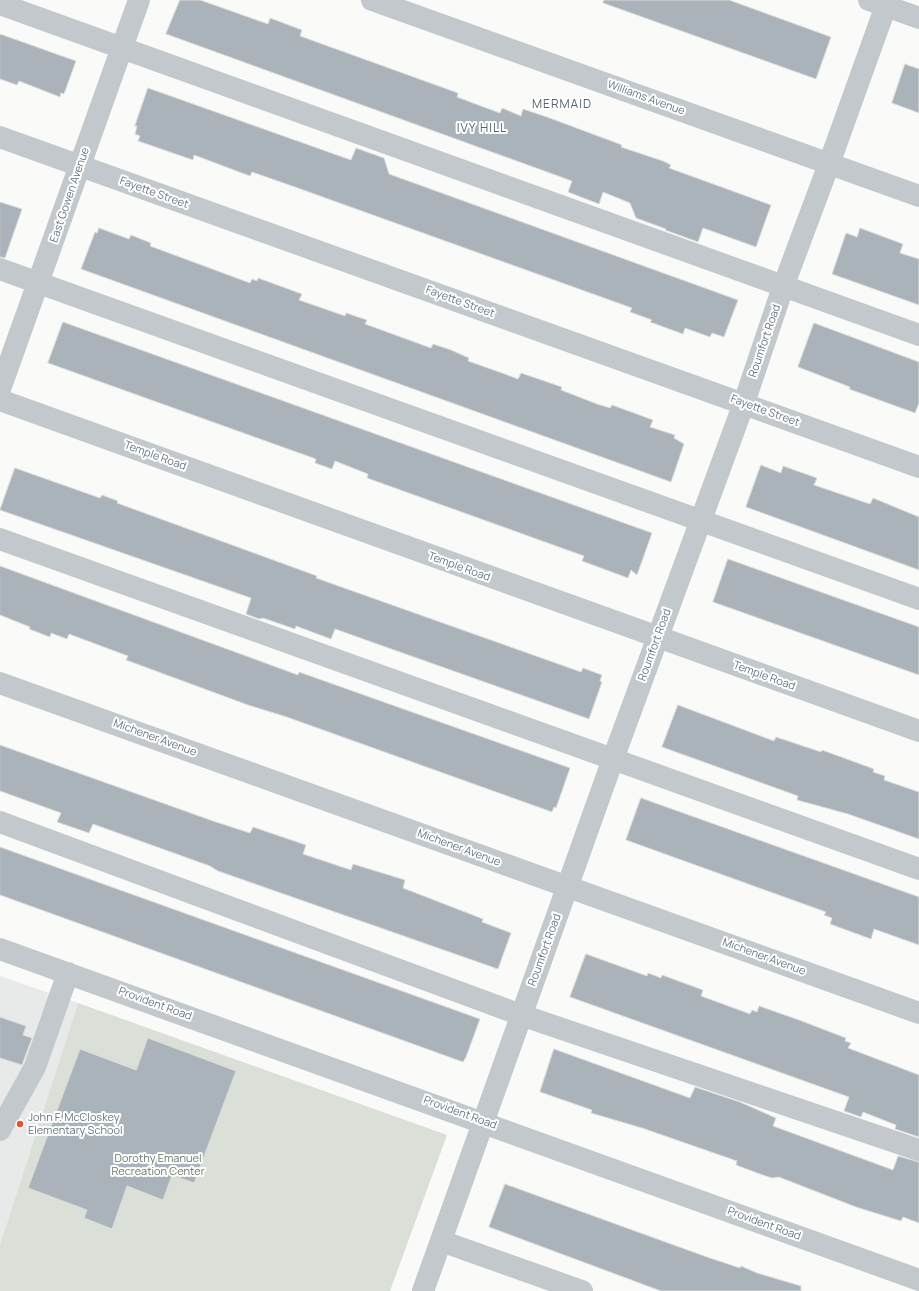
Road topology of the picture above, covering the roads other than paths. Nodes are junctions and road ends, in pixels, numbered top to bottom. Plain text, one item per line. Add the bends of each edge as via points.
1 (139, 0) edge
2 (372, 0) edge
3 (881, 2) edge
4 (0, 4) edge
5 (919, 18) edge
6 (122, 48) junction
7 (0, 137) edge
8 (830, 164) junction
9 (80, 166) junction
10 (919, 196) edge
11 (0, 269) edge
12 (39, 283) junction
13 (783, 286) junction
14 (919, 335) edge
15 (0, 389) edge
16 (0, 400) edge
17 (744, 403) junction
18 (919, 466) edge
19 (700, 521) junction
20 (0, 539) edge
21 (919, 599) edge
22 (657, 638) junction
23 (0, 683) edge
24 (919, 731) edge
25 (613, 759) junction
26 (0, 822) edge
27 (919, 869) edge
28 (568, 887) junction
29 (0, 949) edge
30 (68, 973) junction
31 (919, 1013) edge
32 (521, 1015) junction
33 (484, 1122) junction
34 (0, 1130) edge
35 (919, 1150) edge
36 (441, 1242) junction
37 (919, 1280) edge
38 (423, 1291) edge
39 (582, 1291) edge

1 - 6 street, East Gowen Avenue
2 - 8 street, Williams Avenue
3 - 5 street
3 - 8 street, Roumfort Road
4 - 6 street
6 - 9 street, East Gowen Avenue
6 - 13 street
7 - 9 street, Fayette Street
8 - 10 street, Williams Avenue
8 - 13 street, Roumfort Road
9 - 12 street, East Gowen Avenue
9 - 17 street, Fayette Street
11 - 12 street
12 - 15 street, East Gowen Avenue
12 - 19 street
13 - 14 street
13 - 17 street, Roumfort Road
16 - 22 street, Temple Road
17 - 18 street, Fayette Street
17 - 19 street, Roumfort Road
19 - 21 street
19 - 22 street, Roumfort Road
20 - 25 street
22 - 24 street, Temple Road
22 - 25 street, Roumfort Road
23 - 28 street, Michener Avenue
25 - 27 street
25 - 28 street, Roumfort Road
26 - 32 street
28 - 31 street, Michener Avenue
28 - 32 street, Roumfort Road
29 - 30 street, Provident Road
30 - 33 street, Provident Road
30 - 34 street via 35,1067
32 - 33 street, Roumfort Road
32 - 35 street
33 - 36 street, Roumfort Road
33 - 37 street, Provident Road
36 - 38 street, Roumfort Road
36 - 39 street

